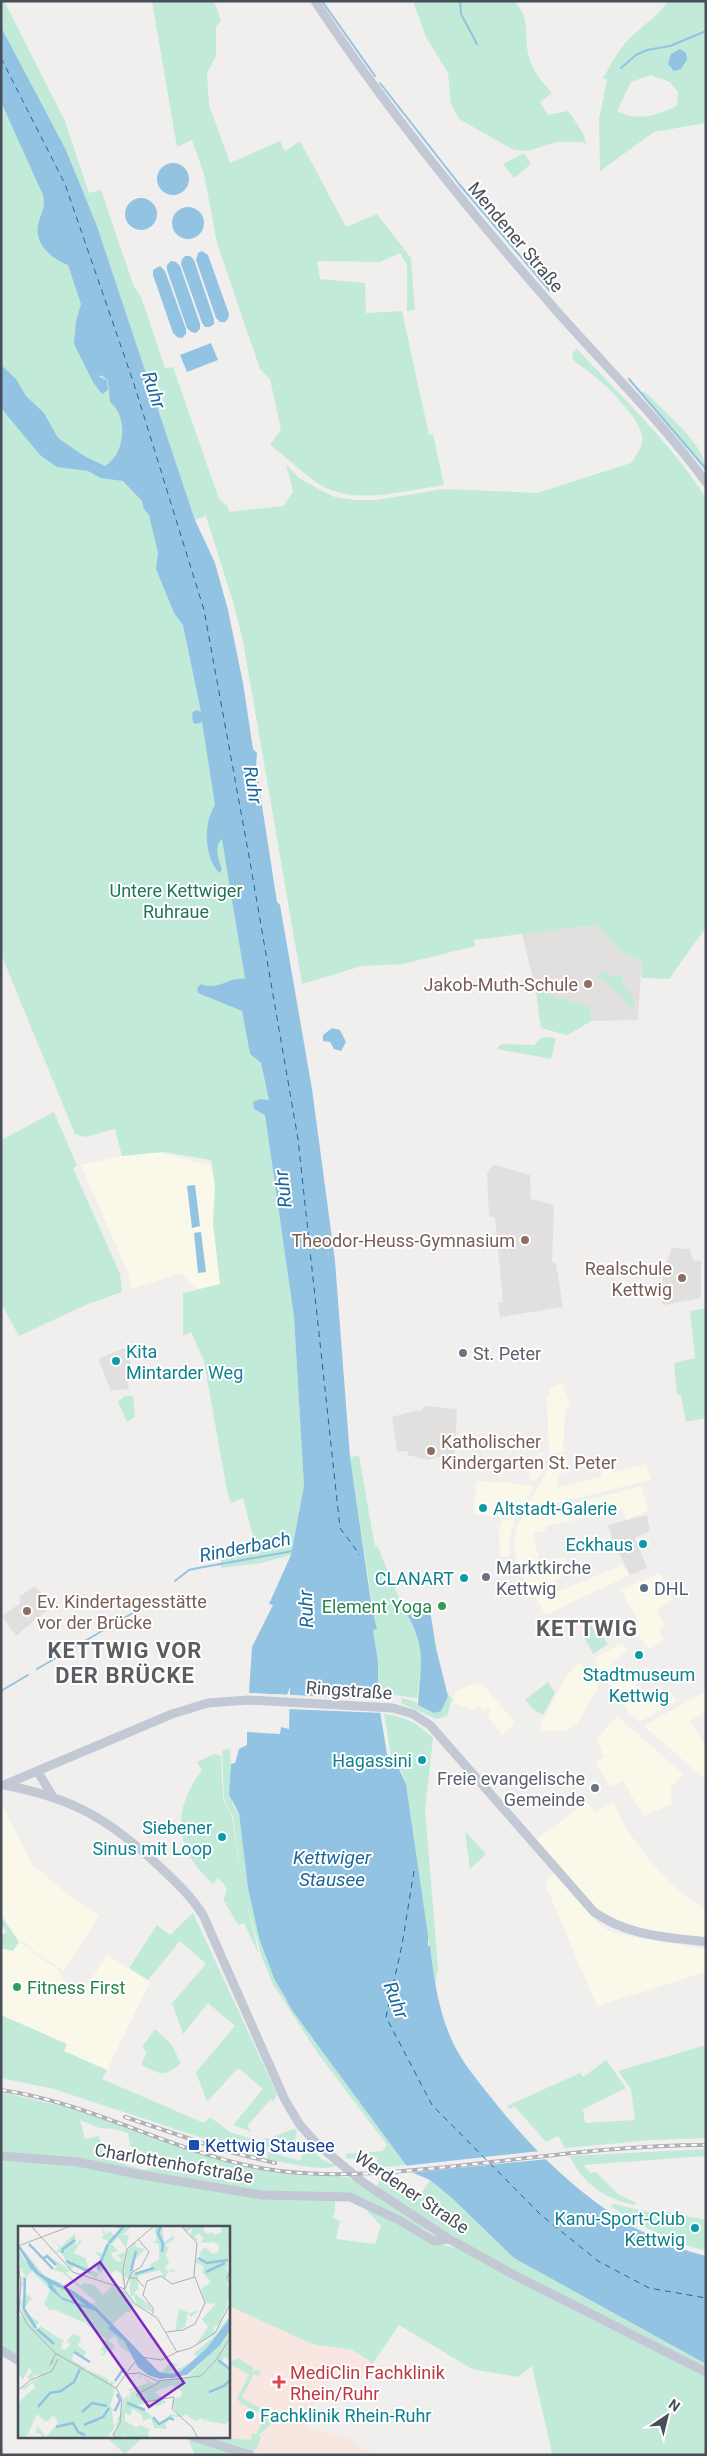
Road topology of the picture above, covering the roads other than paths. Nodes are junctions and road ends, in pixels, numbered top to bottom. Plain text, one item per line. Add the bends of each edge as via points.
1 (314, 1) edge
2 (706, 482) edge
3 (38, 1772) junction
4 (3, 1786) edge
5 (51, 1796) junction
6 (706, 1942) edge
7 (1, 2156) edge
8 (449, 2239) junction
9 (1, 2350) edge
10 (18, 2360) edge
11 (706, 2372) edge
12 (197, 2438) edge
13 (250, 2455) edge

1 - 2 main road, Mendener Straße via 367,76 490,234 659,422
3 - 4 main road, Ringstraße
3 - 5 main road
3 - 6 main road, Ringstraße via 172,1714 208,1703 231,1700 392,1707 413,1714 430,1725 594,1912 628,1931
4 - 5 main road, Werdener Straße
5 - 8 main road, Werdener Straße via 96,1816 120,1831 195,1902 282,2094 300,2125 355,2176
7 - 8 main road, Charlottenhofstraße via 78,2162 262,2195 350,2197 434,2241
8 - 11 main road, Werdener Straße
9 - 10 main road
12 - 13 main road

